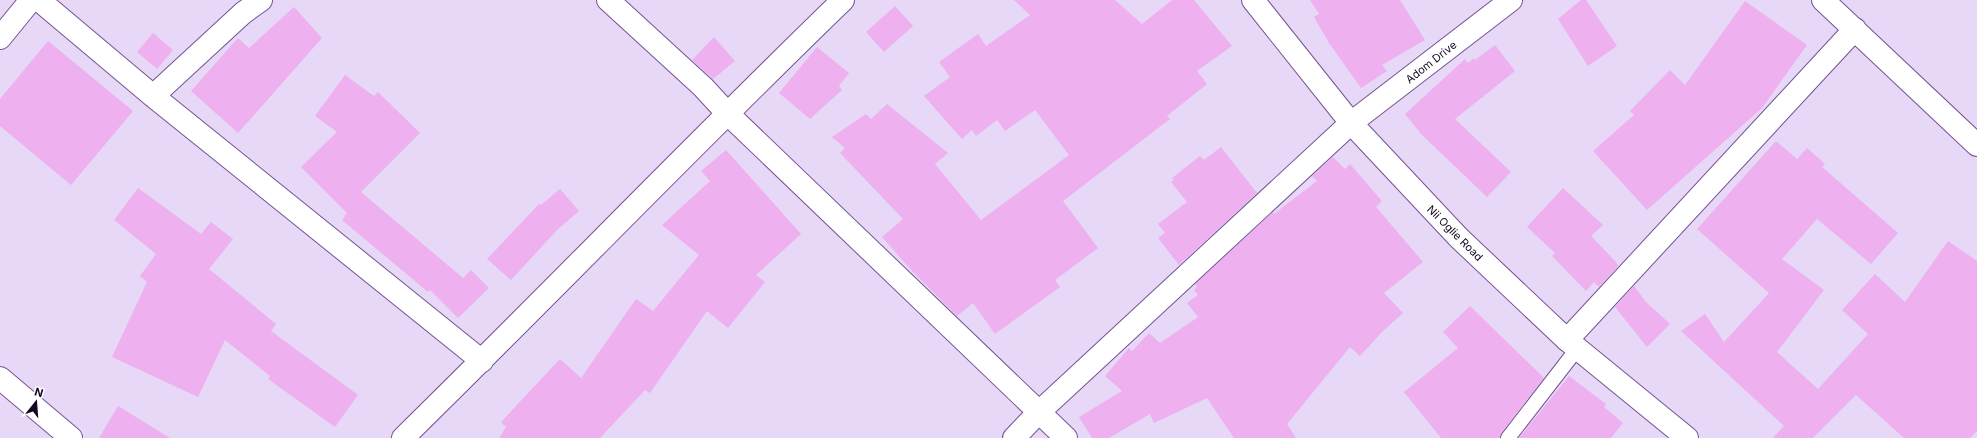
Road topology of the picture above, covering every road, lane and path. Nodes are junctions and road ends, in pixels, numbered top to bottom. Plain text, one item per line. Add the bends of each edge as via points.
1 (31, 0) edge
2 (39, 0) edge
3 (261, 0) edge
4 (608, 0) edge
5 (843, 0) edge
6 (1253, 0) edge
7 (1511, 0) edge
8 (1823, 0) edge
9 (1855, 29) junction
10 (0, 38) edge
11 (153, 96) junction
12 (727, 113) junction
13 (1351, 123) junction
14 (1977, 145) edge
15 (1572, 344) junction
16 (482, 361) junction
17 (0, 378) edge
18 (1038, 413) junction
19 (72, 438) edge
20 (403, 438) edge
21 (1014, 438) edge
22 (1066, 438) edge
23 (1508, 438) edge
24 (1687, 438) edge

1 - 10 street
2 - 11 street
3 - 11 street via 243,13
4 - 12 street via 703,87
5 - 12 street
6 - 13 street, Nii Oglie Road
7 - 13 street, Adom Drive
8 - 9 street
9 - 14 street
9 - 15 street
11 - 16 street
12 - 16 street
12 - 18 street
13 - 15 street, Nii Oglie Road via 1459,238
13 - 18 street, Adom Drive
15 - 23 lane
15 - 24 street, Nii Oglie Road
16 - 20 street
17 - 19 street
18 - 21 street, Adom Drive
18 - 22 street

